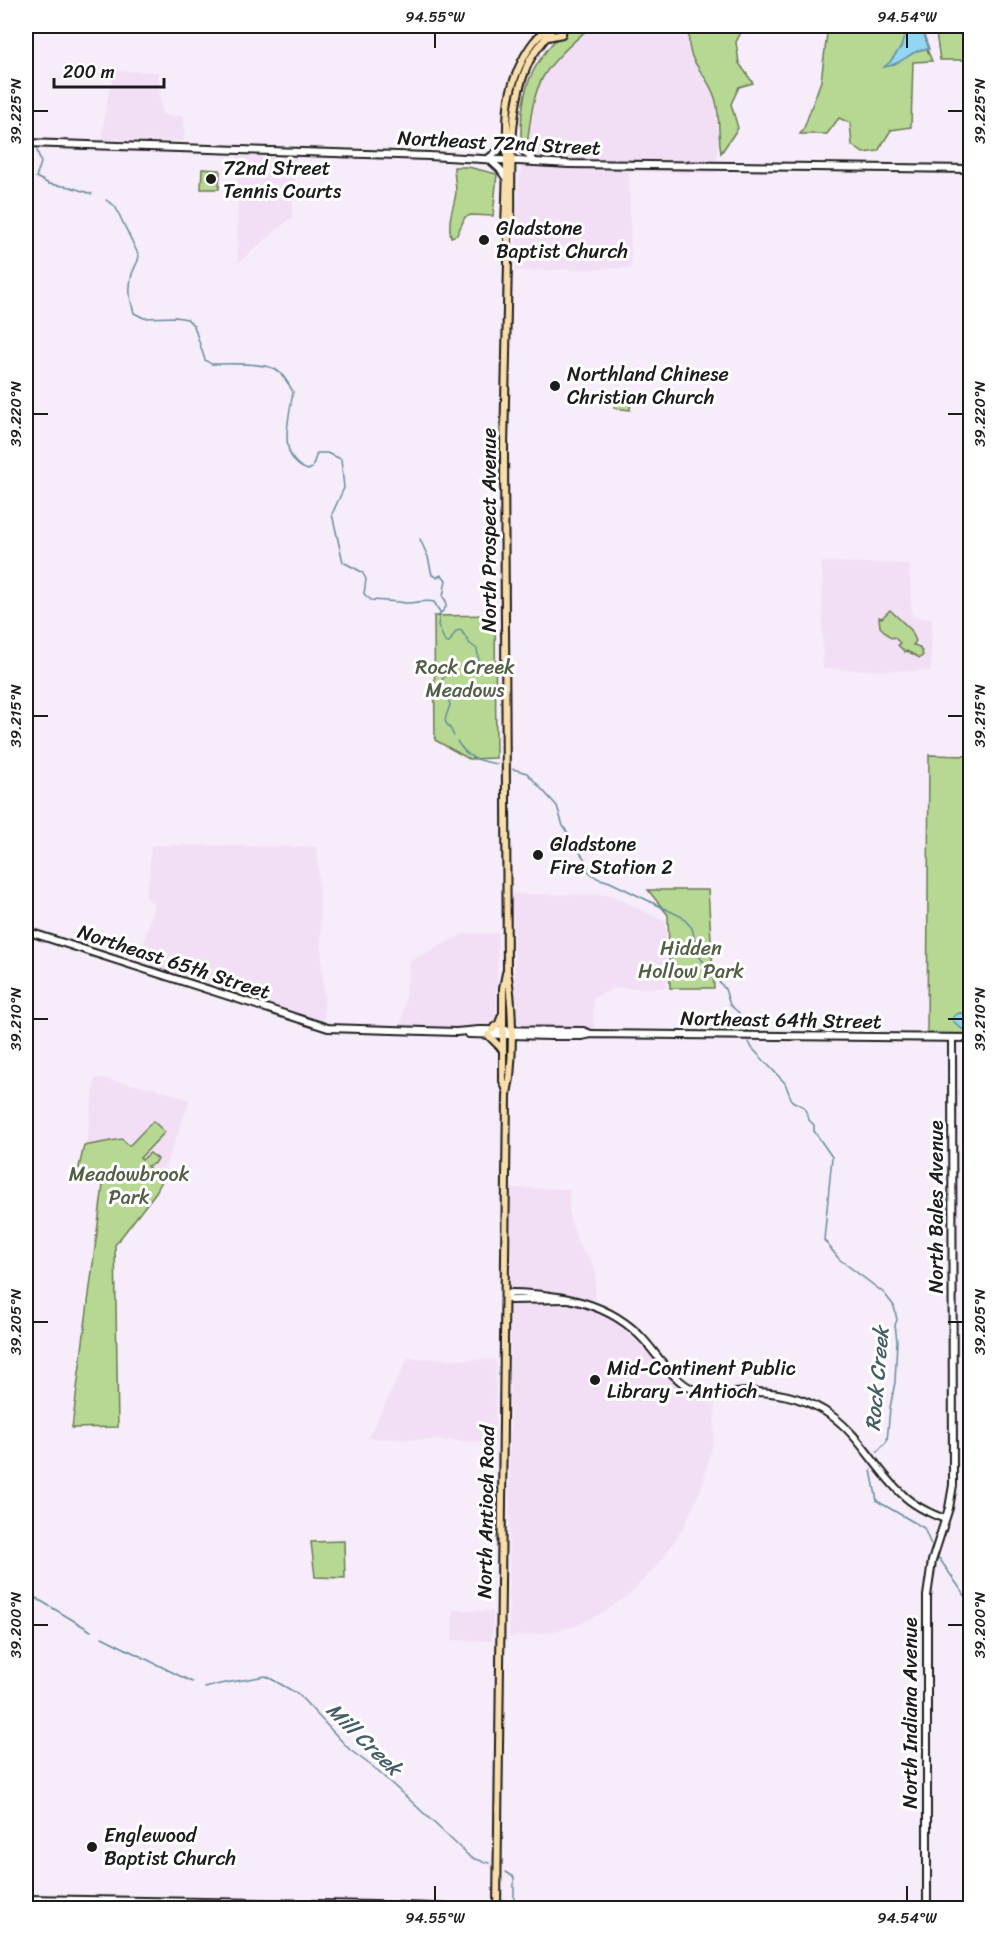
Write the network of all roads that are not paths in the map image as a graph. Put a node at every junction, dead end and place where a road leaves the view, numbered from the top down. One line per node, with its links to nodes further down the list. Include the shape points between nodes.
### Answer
1 (554, 26): 3 (main road); 4 (main road)
2 (563, 26): 4 (main road, via 562,34)
3 (542, 28): 5 (main road, via 518,71 508,109)
4 (545, 39): 6 (main road, via 530,60 519,88)
5 (507, 137): 8 (street); 9 (main road)
6 (514, 141): 9 (main road); 10 (street)
7 (26, 143): 8 (street, Northeast 72nd Street)
8 (488, 159): 9 (street, Northeast 72nd Street); 12 (street)
9 (510, 160): 10 (street, Northeast 72nd Street); 12 (main road, North Prospect Avenue); 13 (main road, North Prospect Avenue)
10 (536, 162): 11 (street, Northeast 72nd Street)
11 (970, 169)
12 (506, 178): 13 (main road, North Prospect Avenue)
13 (508, 233): 15 (main road, North Prospect Avenue, via 504,448)
14 (26, 931): 17 (street, Northeast 65th Street)
15 (507, 971): 16 (main road, North Prospect Avenue); 19 (main road, North Prospect Avenue)
16 (503, 1011): 18 (main road); 19 (main road, North Prospect Avenue)
17 (312, 1024): 18 (street, Northeast 64th Street, via 328,1028)
18 (490, 1032): 19 (street, Northeast 64th Street); 22 (main road)
19 (507, 1033): 20 (street, Northeast 64th Street); 22 (main road); 23 (main road)
20 (952, 1038): 21 (street, Northeast 64th Street); 25 (street, North Bales Avenue, via 953,1473)
21 (970, 1038)
22 (503, 1056): 23 (main road)
23 (507, 1092): 24 (main road, North Antioch Road)
24 (505, 1296): 25 (street, via 511,1300 567,1299 604,1311 642,1337 681,1382 694,1390 709,1394 779,1395 823,1410 850,1431 903,1495); 29 (main road, North Antioch Road)
25 (945, 1520): 30 (street, North Indiana Avenue, via 932,1561 927,1596)
26 (26, 1899): 27 (street)
27 (253, 1906): 28 (street)
28 (462, 1908)
29 (497, 1908)
30 (927, 1908)

